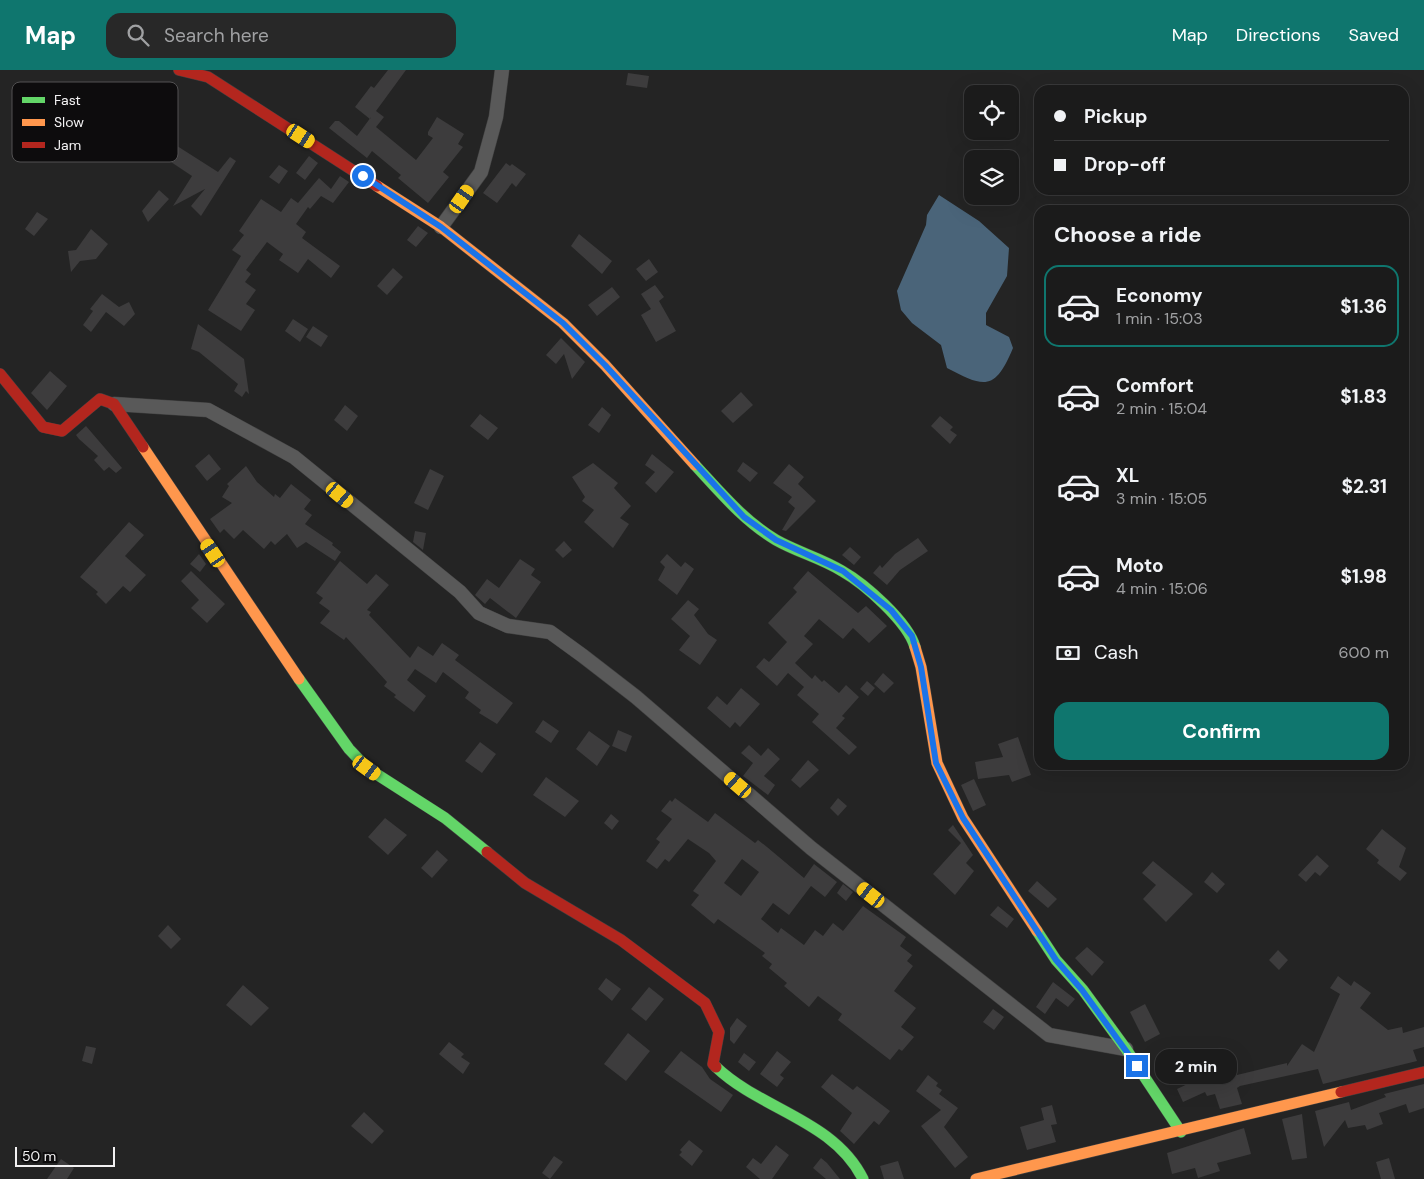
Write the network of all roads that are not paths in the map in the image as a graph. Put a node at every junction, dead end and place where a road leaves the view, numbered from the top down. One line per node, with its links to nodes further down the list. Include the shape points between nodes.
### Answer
1 (179, 70): 3 (street, via 208,77)
2 (502, 70): 3 (street, via 496,118 481,172)
3 (441, 227): 6 (street, via 563,323 744,517 776,540 843,571 891,610 912,636 921,667 936,763 963,818 1056,960)
4 (0, 374): 5 (street, via 43,427 50,430 62,432 100,399)
5 (114, 404): 6 (street, via 208,410 294,457 460,592 479,613 508,626 550,632 636,697 811,848 1049,1035); 9 (street, via 257,619 349,748 367,768 445,818 525,883 621,940 704,1003 719,1032 713,1064 717,1069 764,1102 820,1130 857,1163)
6 (1126, 1050): 8 (street)
7 (1424, 1072): 8 (street)
8 (1181, 1132): 10 (street)
9 (864, 1179)
10 (976, 1179)

